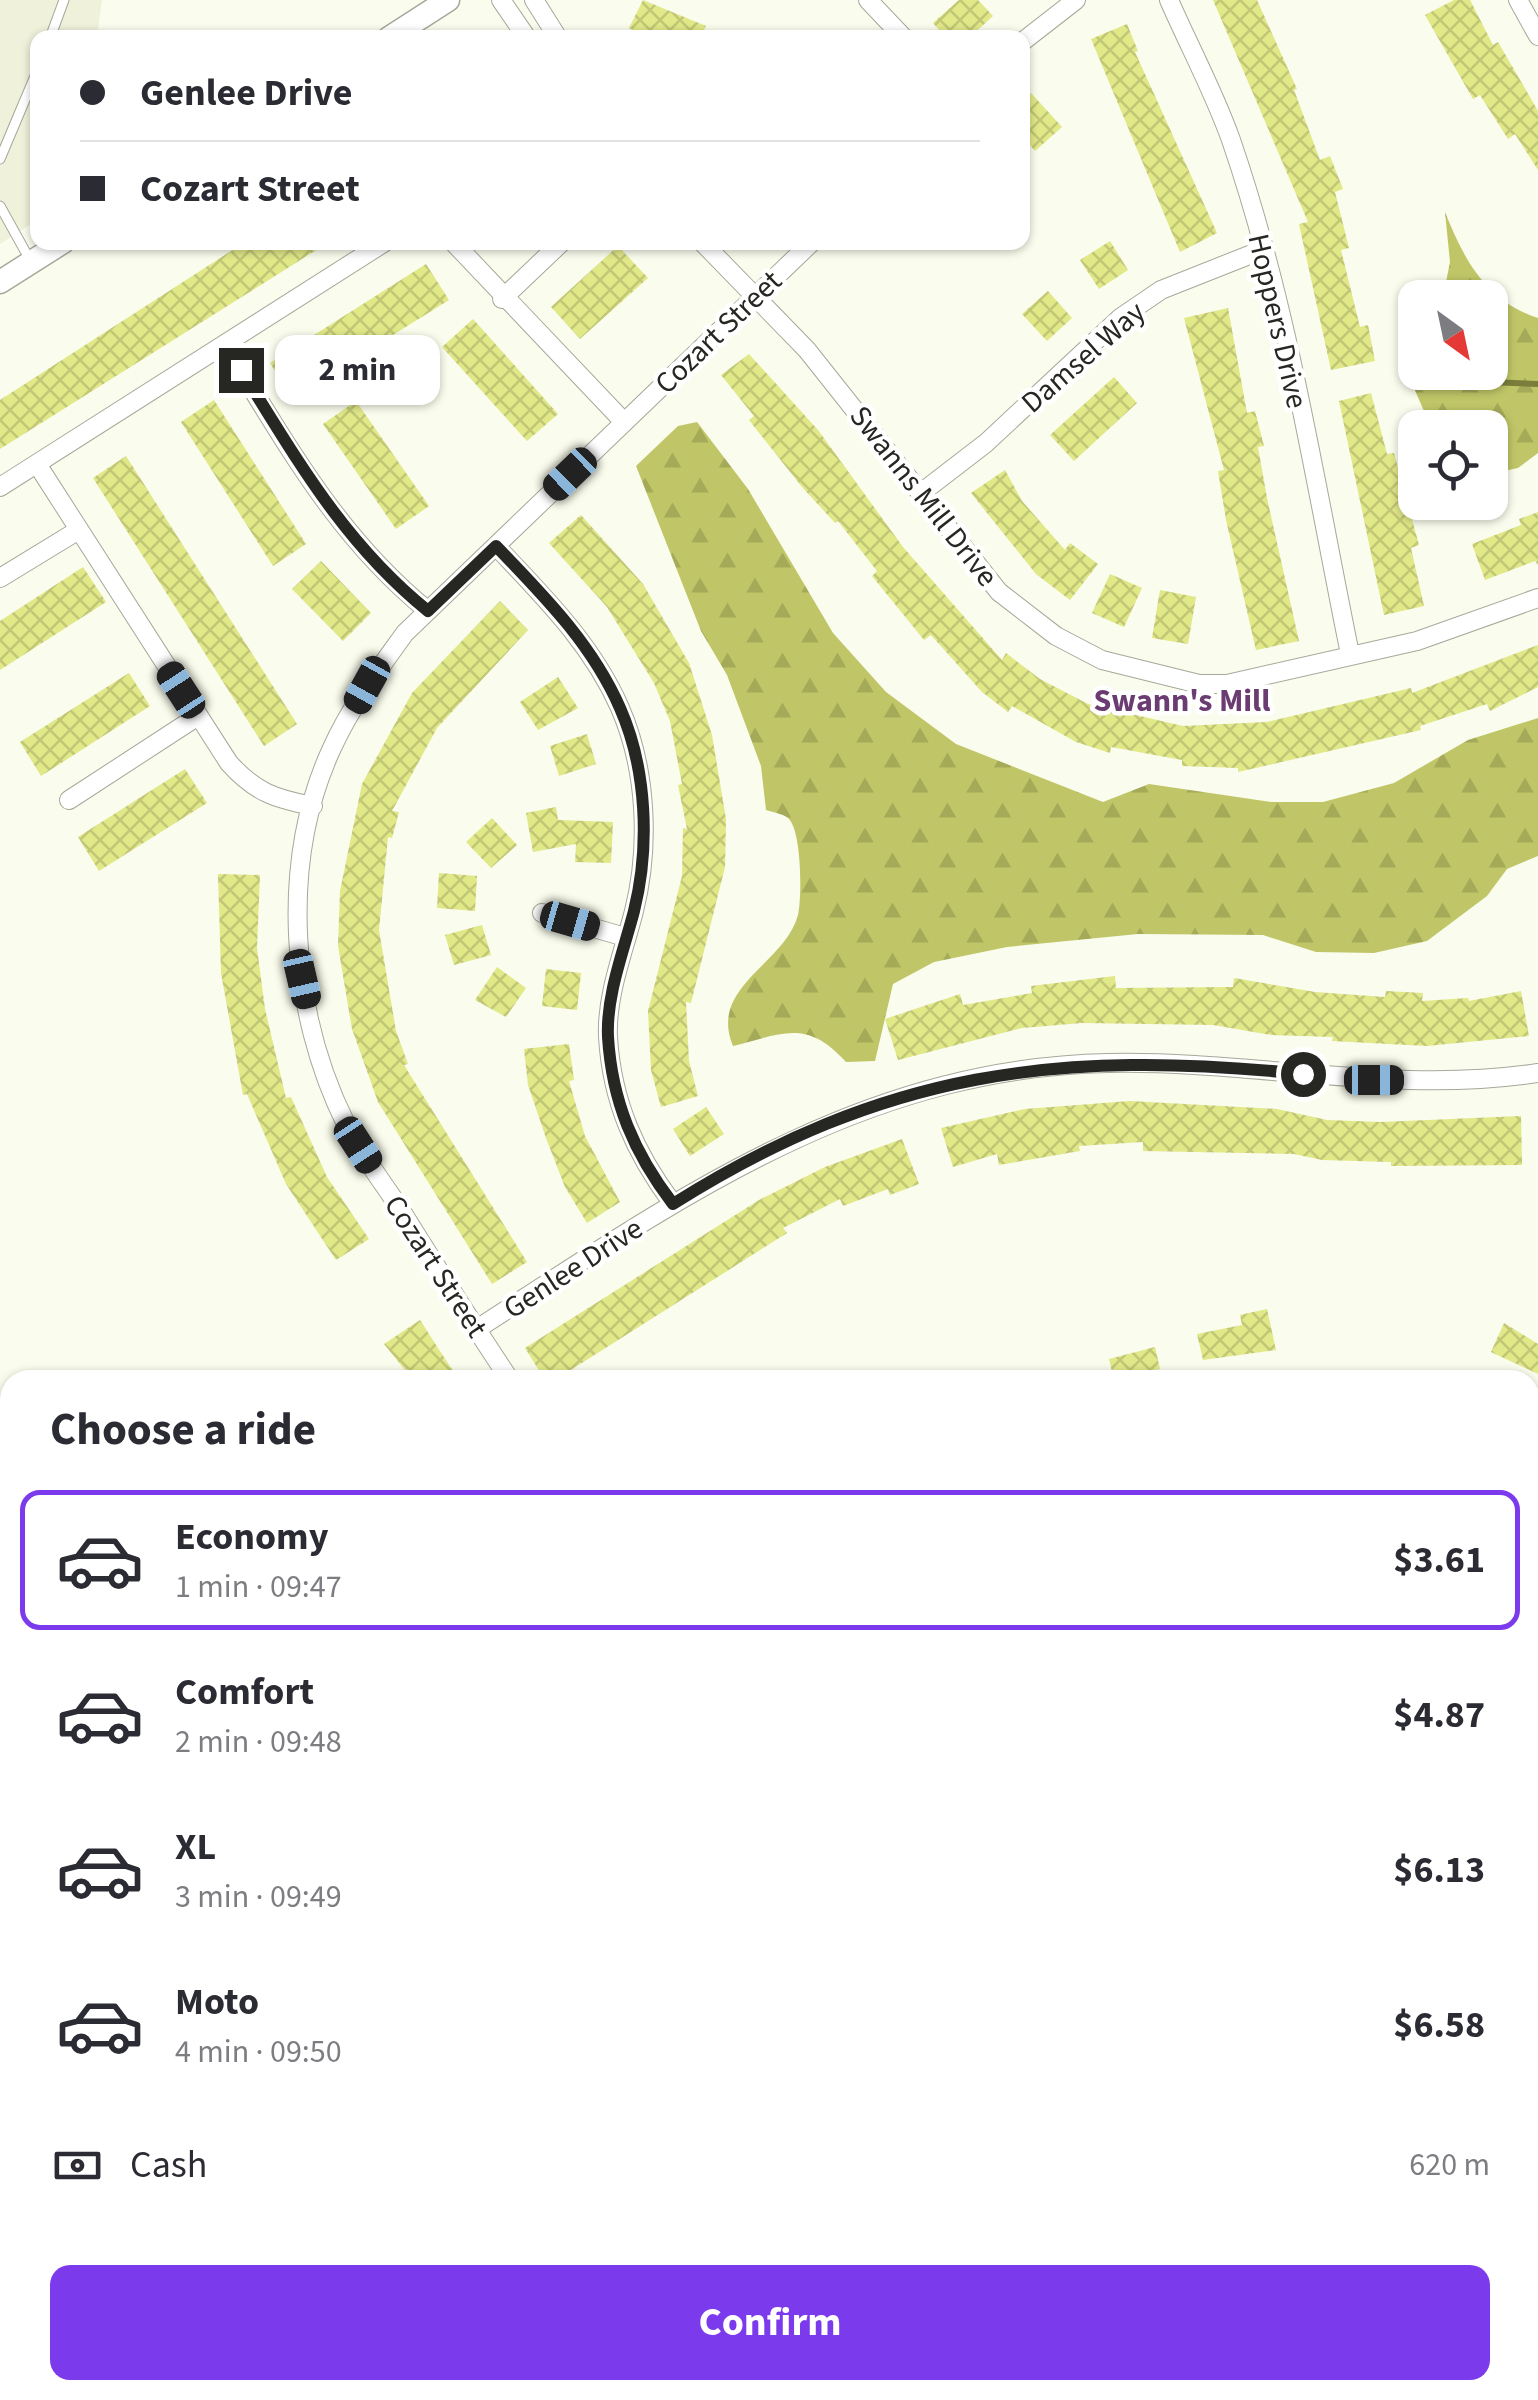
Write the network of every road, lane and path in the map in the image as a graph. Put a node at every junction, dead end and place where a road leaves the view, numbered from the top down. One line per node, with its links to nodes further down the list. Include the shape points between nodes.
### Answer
1 (64, 0): 9 (lane)
2 (448, 0): 10 (street)
3 (501, 0): 11 (street)
4 (534, 0): 12 (street)
5 (868, 0): 13 (street)
6 (1076, 0): 14 (street)
7 (1169, 0): 25 (street, Hoppers Drive, via 1229,135)
8 (1518, 0): 15 (street)
9 (53, 30)
10 (401, 30)
11 (522, 30)
12 (553, 30)
13 (896, 30)
14 (1030, 36)
15 (1538, 36)
16 (30, 87): 17 (lane)
17 (0, 159)
18 (0, 206): 26 (lane)
19 (50, 250): 26 (street)
20 (372, 250): 30 (street)
21 (460, 250): 29 (street)
22 (554, 250): 29 (street)
23 (709, 250): 28 (street, Swanns Mill Drive)
24 (804, 250): 28 (street, Cozart Street)
25 (1262, 250): 34 (street, Damsel Way, via 1161,290 1120,318 986,443); 40 (street, Hoppers Drive)
26 (31, 262): 27 (street)
27 (0, 282)
28 (753, 298): 31 (street, Cozart Street); 34 (street, Swanns Mill Drive, via 808,350)
29 (502, 299): 31 (street)
30 (225, 344): 32 (street); 39 (street, via 339,524 384,575)
31 (624, 422): 36 (street, Cozart Street)
32 (37, 464): 33 (street); 35 (street)
33 (0, 487)
34 (921, 493): 40 (street, Swanns Mill Drive, via 999,592 1056,636 1102,660 1227,684)
35 (77, 531): 37 (street); 41 (street)
36 (496, 546): 39 (street, Cozart Street); 45 (street, via 582,640 621,710 644,819 642,869)
37 (0, 578)
38 (1538, 598): 40 (street, Swanns Mill Drive, via 1417,642)
39 (428, 611): 43 (street, Cozart Street, via 367,685 331,749)
40 (1350, 654)
41 (198, 716): 42 (street); 43 (street, via 252,789)
42 (70, 800)
43 (313, 806): 48 (street, Cozart Street, via 297,908 302,979 322,1064 346,1124)
44 (542, 913): 45 (street)
45 (625, 937): 47 (street, via 608,1034 618,1107 642,1162)
46 (1538, 1073): 47 (street, Genlee Drive, via 1486,1081 1374,1080 1197,1063 1023,1070 870,1106 782,1142)
47 (673, 1204): 48 (street, Genlee Drive)
48 (477, 1329): 49 (street, Cozart Street)
49 (504, 1370)

